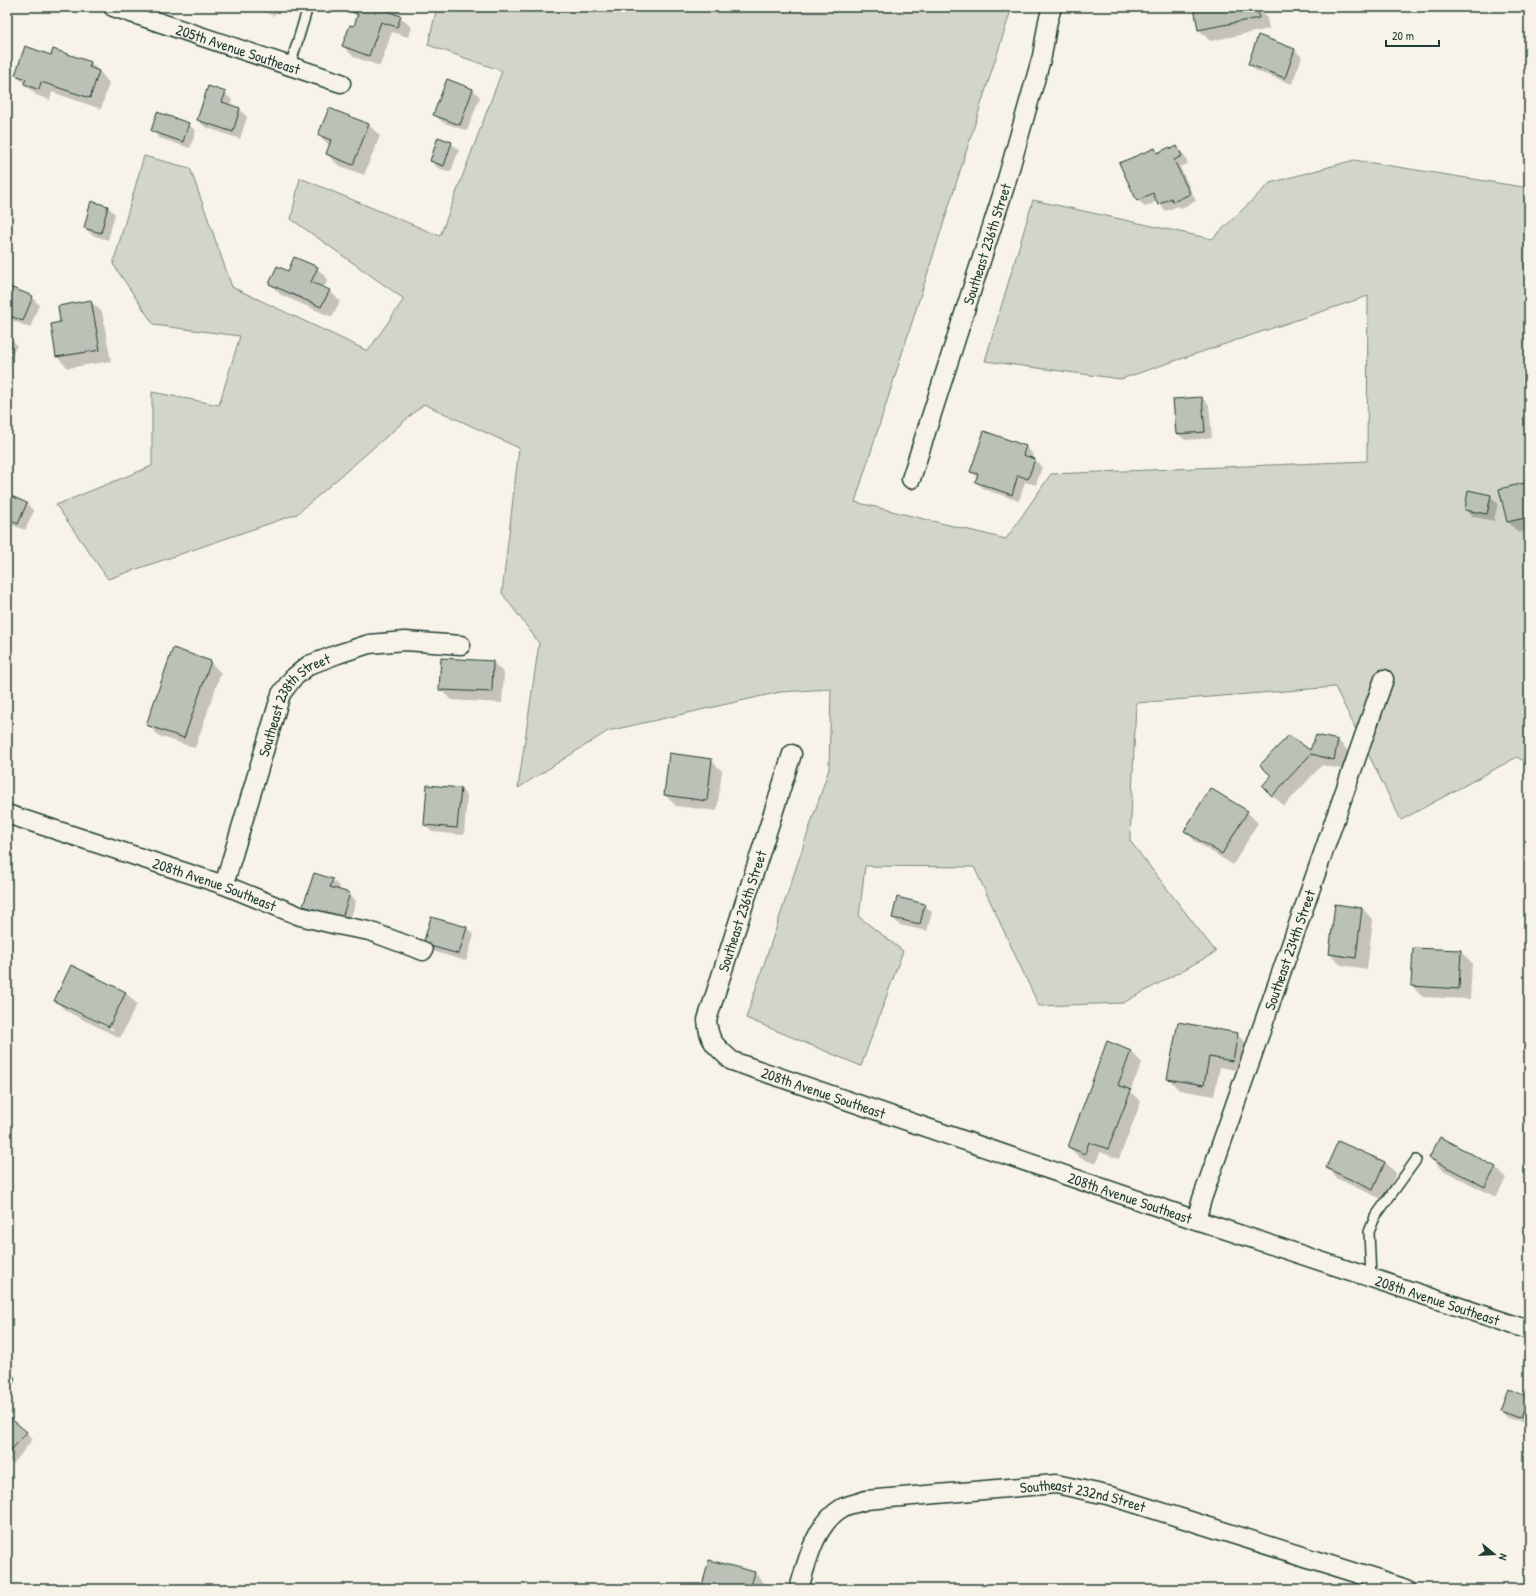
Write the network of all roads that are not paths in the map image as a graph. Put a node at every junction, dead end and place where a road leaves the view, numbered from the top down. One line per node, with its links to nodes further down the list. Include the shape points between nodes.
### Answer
1 (113, 7): 4 (street, 205th Avenue Southeast)
2 (308, 7): 4 (lane)
3 (1052, 7): 6 (street, Southeast 236th Street, via 1042,56 1005,186)
4 (290, 66): 5 (street, 205th Avenue Southeast)
5 (341, 82)
6 (911, 479)
7 (461, 645): 11 (street, Southeast 238th Street, via 405,641 369,644 309,665 293,678 281,694)
8 (1384, 679): 15 (street, Southeast 234th Street)
9 (792, 754): 13 (street, Southeast 236th Street, via 707,1020 712,1042)
10 (7, 814): 11 (street, 208th Avenue Southeast)
11 (224, 885): 12 (street, 208th Avenue Southeast, via 300,916 369,931)
12 (423, 951)
13 (732, 1061): 15 (street, 208th Avenue Southeast)
14 (1416, 1160): 16 (lane, via 1375,1217 1369,1232)
15 (1196, 1220): 16 (street, 208th Avenue Southeast)
16 (1371, 1278): 17 (street, 208th Avenue Southeast)
17 (1529, 1330)
18 (799, 1589): 19 (street, Southeast 232nd Street, via 816,1538 828,1520 843,1508 866,1500 1056,1484 1111,1496)
19 (1407, 1589)

